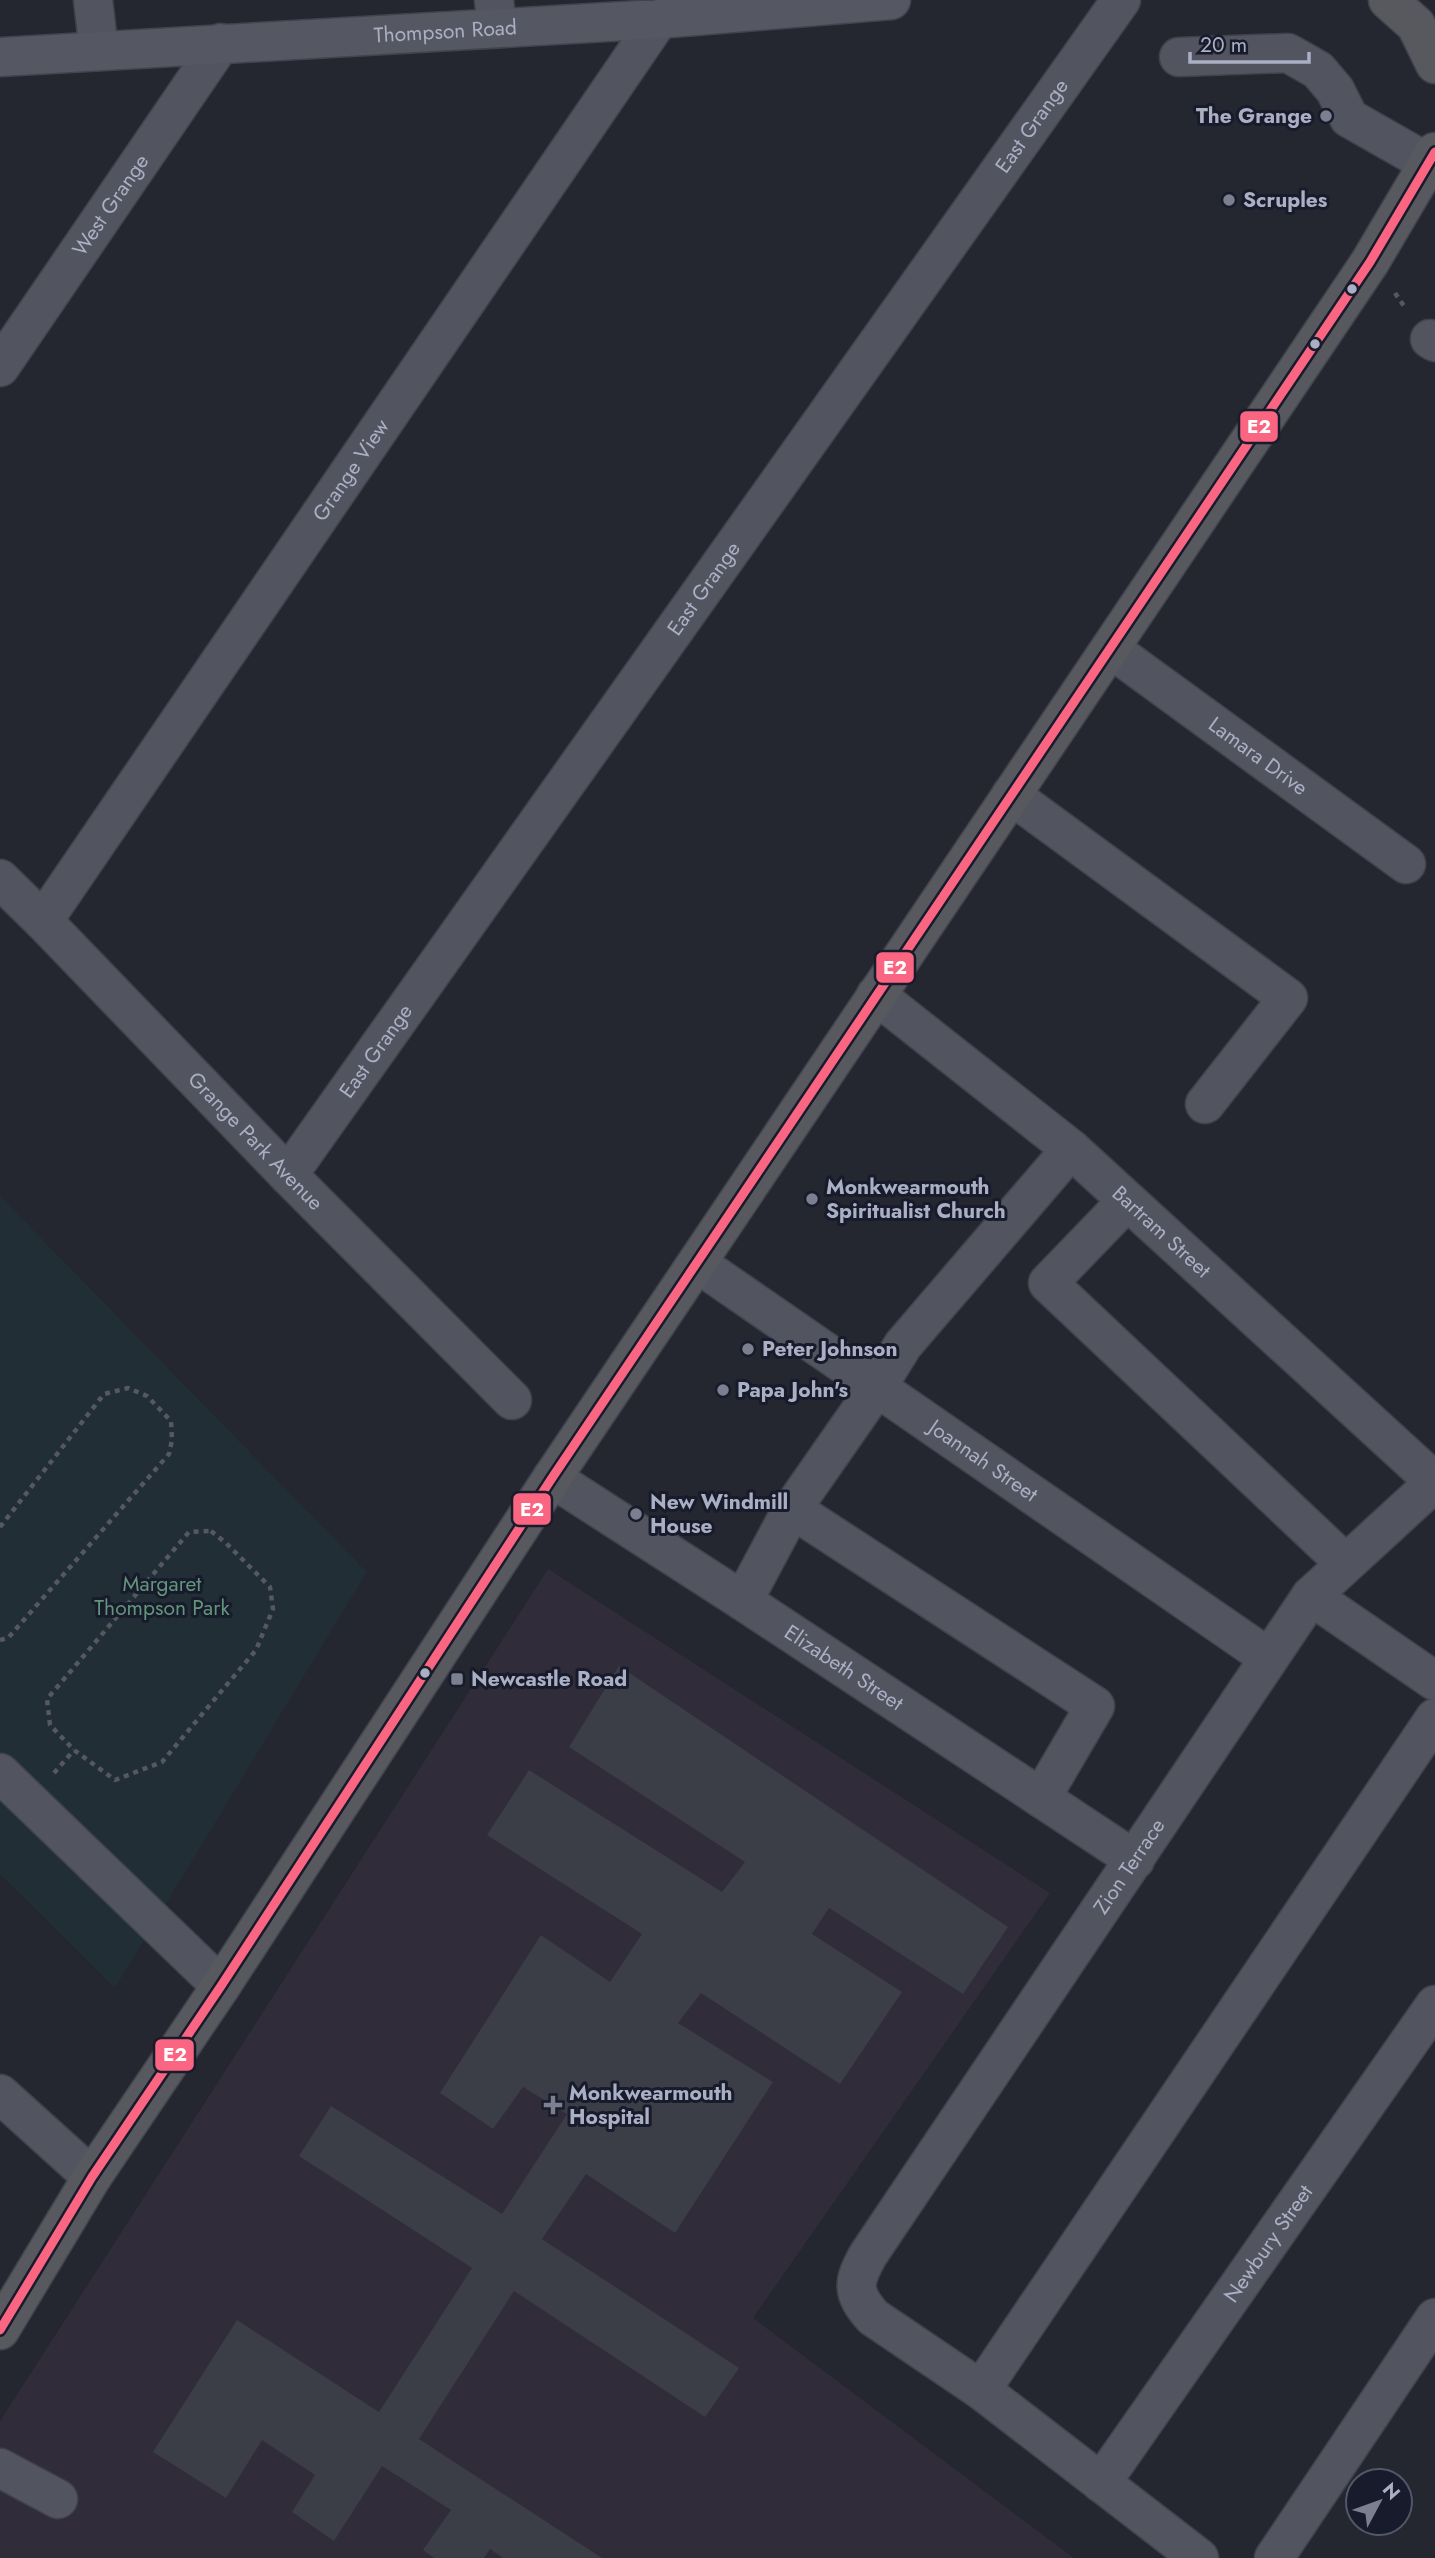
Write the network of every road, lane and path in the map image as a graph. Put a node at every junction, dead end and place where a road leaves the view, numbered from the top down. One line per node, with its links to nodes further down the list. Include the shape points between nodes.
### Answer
1 (93, 0): 8 (street)
2 (891, 0): 6 (main road, Thompson Road)
3 (1121, 0): 24 (street, East Grange)
4 (1388, 0): 11 (highway, via 1416,25)
5 (495, 14): 6 (main road, Thompson Road); 7 (main road, Thompson Road)
6 (659, 19): 20 (street, Grange View)
7 (222, 43): 8 (main road, Thompson Road); 15 (street, West Grange)
8 (99, 51): 9 (main road, Thompson Road)
9 (0, 57)
10 (1179, 57): 12 (street, via 1288,53 1318,70 1349,117)
11 (1435, 64)
12 (1433, 168): 13 (highway)
13 (1370, 262): 14 (path); 16 (highway)
14 (1433, 341)
15 (0, 367)
16 (1111, 649): 17 (highway); 18 (street, Lamara Drive)
17 (1011, 795): 21 (highway); 22 (street, via 1288,998)
18 (1406, 864)
19 (0, 879): 20 (street, Grange Park Avenue)
20 (43, 921): 24 (street, Grange Park Avenue)
21 (876, 995): 23 (street, Bartram Street); 26 (highway)
22 (1205, 1104)
23 (1071, 1149): 25 (street, Bartram Street); 27 (street, via 903,1345)
24 (288, 1175): 28 (street, Grange Park Avenue)
25 (1127, 1201): 30 (street, Bartram Street); 34 (street, via 1048,1283)
26 (696, 1263): 27 (street, Joannah Street); 29 (highway)
27 (877, 1387): 31 (street); 38 (street, Joannah Street)
28 (512, 1400)
29 (552, 1478): 36 (street, Elizabeth Street); 44 (highway)
30 (1435, 1482): 34 (street, Zion Terrace)
31 (792, 1509): 36 (street); 42 (street, via 1095,1706)
32 (0, 1527): 37 (path, via 104,1394 128,1388 147,1396 171,1421 169,1454 8,1638)
33 (190, 1532): 33 (path, via 211,1531 226,1543 270,1587 273,1609 257,1650 162,1762 115,1780 50,1726 47,1699)
34 (1345, 1563): 35 (street, Zion Terrace)
35 (1311, 1596): 38 (street, Zion Terrace); 39 (street)
36 (743, 1601): 42 (street, Elizabeth Street)
37 (0, 1640)
38 (1269, 1658): 43 (street, Zion Terrace)
39 (1435, 1681)
40 (1435, 1718): 50 (street)
41 (0, 1773): 44 (street)
42 (1041, 1798): 43 (street, Elizabeth Street)
43 (1135, 1860): 50 (street, Zion Terrace, via 856,2278 859,2301 873,2317)
44 (221, 1986): 47 (highway)
45 (1435, 2005): 52 (street, Newbury Street)
46 (0, 2094): 47 (street)
47 (92, 2177): 49 (highway)
48 (1435, 2318): 55 (street)
49 (0, 2330)
50 (981, 2390): 52 (street)
51 (0, 2468): 53 (street)
52 (1101, 2483): 54 (street)
53 (58, 2499)
54 (1199, 2558)
55 (1274, 2558)

